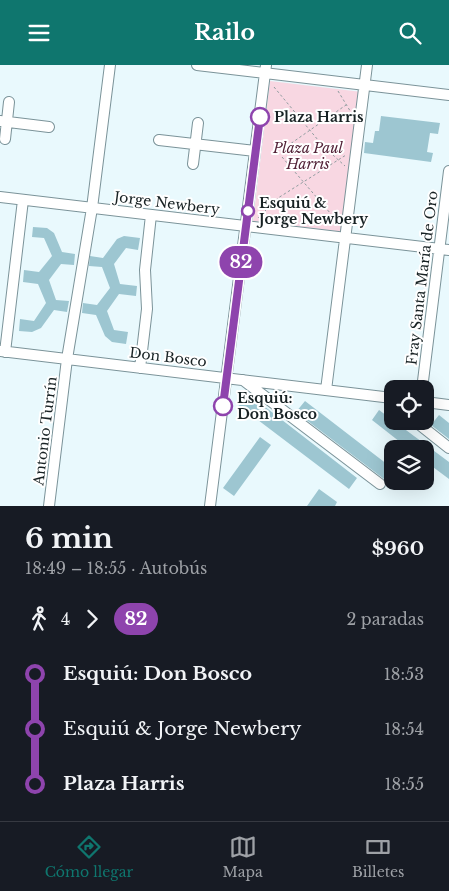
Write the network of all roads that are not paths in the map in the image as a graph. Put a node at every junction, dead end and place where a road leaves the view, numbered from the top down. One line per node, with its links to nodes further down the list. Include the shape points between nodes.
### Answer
1 (110, 65): 19 (street)
2 (197, 65): 4 (street)
3 (367, 65): 5 (street)
4 (266, 69): 5 (street); 14 (street)
5 (364, 85): 6 (street); 22 (street)
6 (449, 95)
7 (10, 103): 8 (street)
8 (4, 121): 10 (street); 11 (street)
9 (198, 123): 13 (street)
10 (49, 127)
11 (5, 139)
12 (159, 140): 13 (street)
13 (195, 144): 14 (street); 15 (street)
14 (255, 151): 21 (street)
15 (193, 164)
16 (449, 171): 23 (street, Fray Santa María de Oro)
17 (0, 197): 18 (street, Jorge Newbery)
18 (23, 200): 19 (street, Jorge Newbery); 24 (street)
19 (92, 208): 20 (street, Jorge Newbery); 25 (street, Antonio Turrín)
20 (151, 215): 21 (street, Jorge Newbery); 26 (street)
21 (246, 227): 22 (street, Jorge Newbery); 27 (street)
22 (345, 238): 23 (street, Jorge Newbery); 30 (street)
23 (444, 250): 29 (street, Fray Santa María de Oro)
24 (3, 351): 25 (street, Don Bosco)
25 (67, 359): 26 (street, Don Bosco); 37 (street, Antonio Turrín)
26 (140, 367): 27 (street, Don Bosco)
27 (226, 378): 28 (street, Don Bosco); 38 (street)
28 (243, 380): 30 (street, Don Bosco); 36 (street)
29 (423, 380)
30 (326, 390): 31 (street, Don Bosco)
31 (384, 399)
32 (434, 403): 33 (street)
33 (449, 405)
34 (426, 430): 35 (street)
35 (449, 448)
36 (380, 484)
37 (49, 506)
38 (210, 506)

